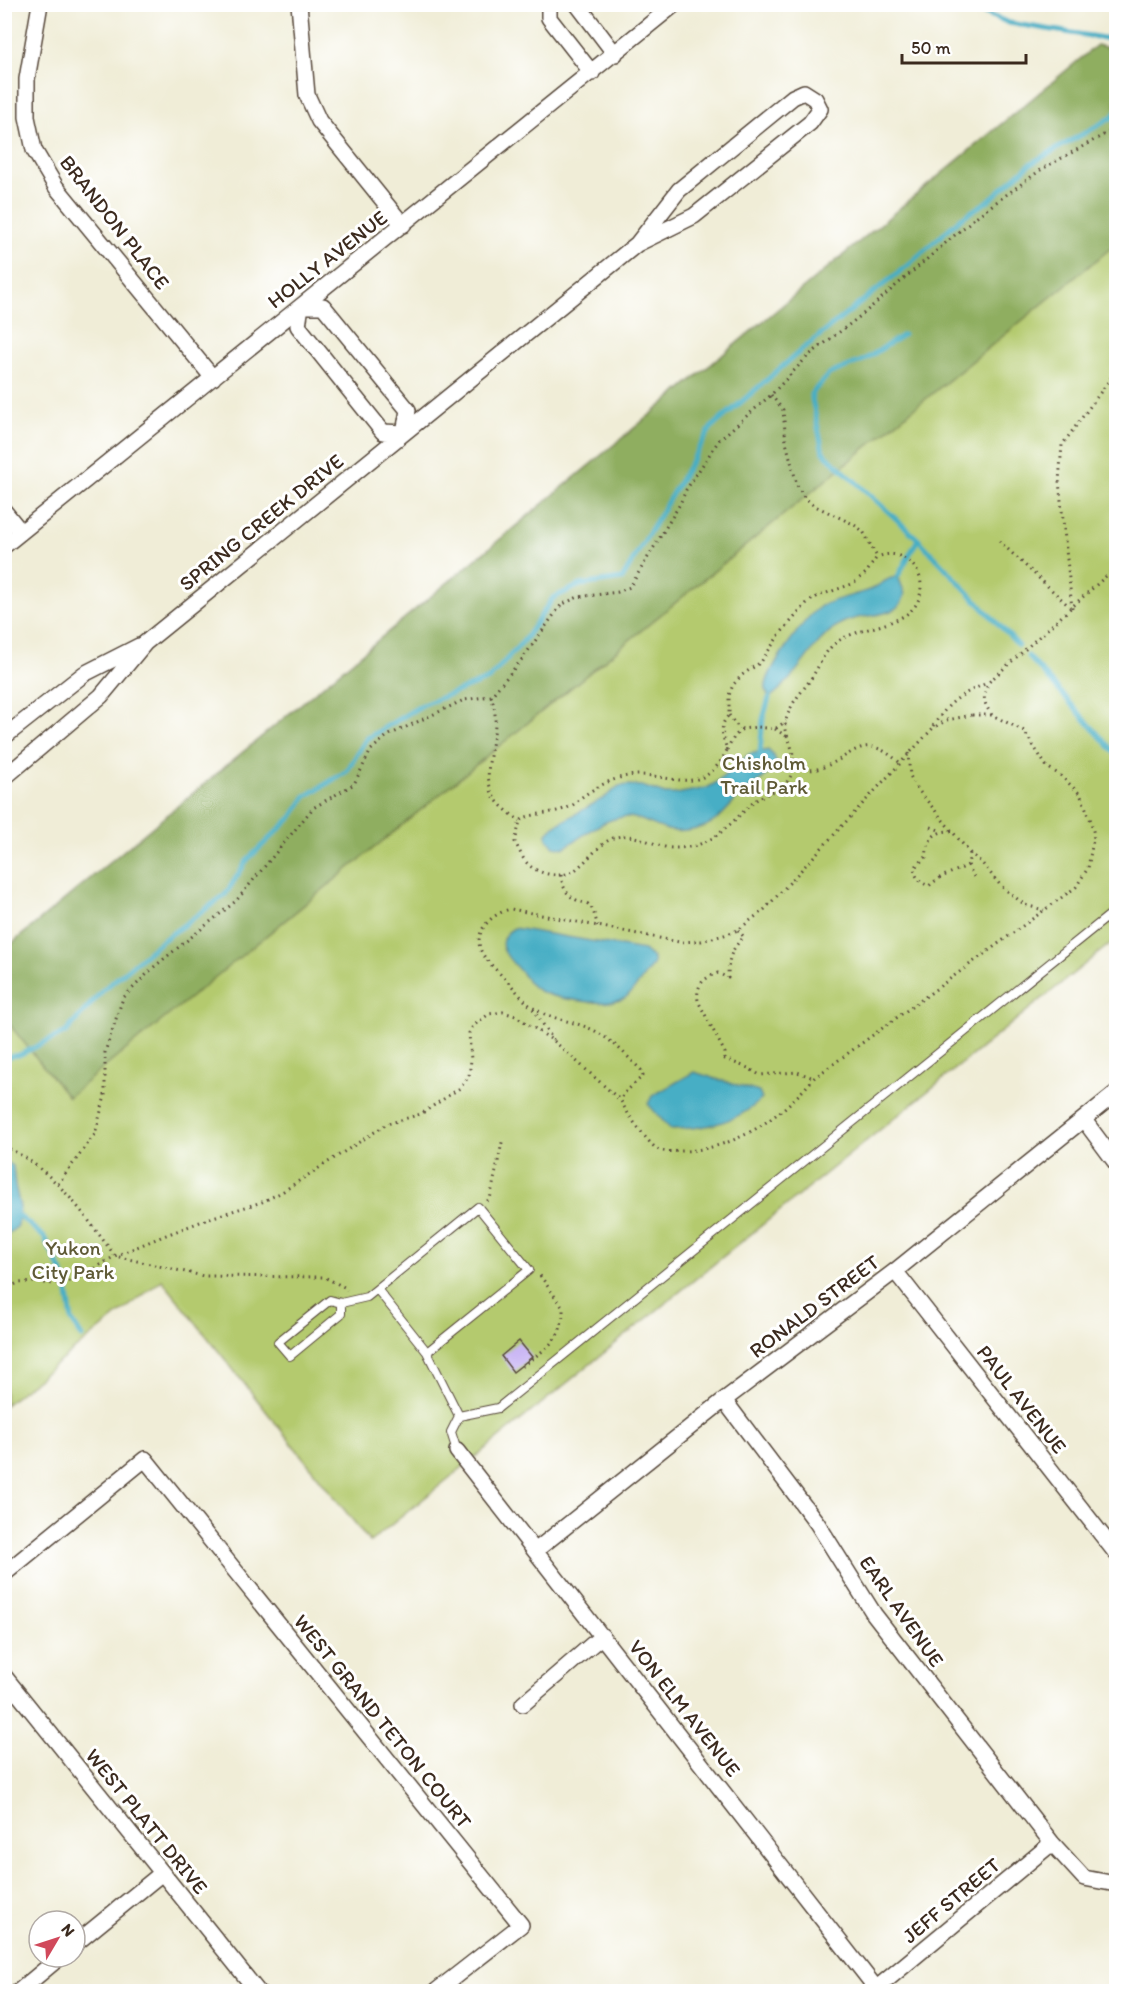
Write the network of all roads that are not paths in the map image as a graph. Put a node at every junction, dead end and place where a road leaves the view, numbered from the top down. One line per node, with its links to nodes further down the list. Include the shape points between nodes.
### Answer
1 (40, 4): 11 (street, BRANDON PLACE, via 27,79 27,117 34,150 56,187)
2 (299, 4): 8 (street, via 307,95 319,121)
3 (549, 4): 7 (street, via 549,18)
4 (577, 4): 6 (street)
5 (675, 4): 6 (street, HOLLY AVENUE)
6 (615, 54): 7 (street, HOLLY AVENUE)
7 (592, 73): 8 (street, HOLLY AVENUE)
8 (403, 225): 10 (street, HOLLY AVENUE)
9 (638, 244): 9 (street, SPRING CREEK DRIVE, via 694,216 810,123 820,109 816,99 804,92 784,104 679,190); 12 (street, SPRING CREEK DRIVE)
10 (301, 306): 11 (street, HOLLY AVENUE); 12 (street, via 297,326 382,432); 12 (street, via 323,306 408,410)
11 (213, 378): 14 (street, HOLLY AVENUE)
12 (404, 433): 16 (street, SPRING CREEK DRIVE)
13 (4, 511): 14 (street)
14 (21, 532): 15 (street, HOLLY AVENUE)
15 (4, 546)
16 (145, 643): 17 (street, SPRING CREEK DRIVE, via 84,674); 18 (street, SPRING CREEK DRIVE, via 101,696)
17 (4, 737)
18 (4, 778)
19 (1116, 910): 28 (lane, via 498,1408)
20 (1116, 1093): 21 (street, RONALD STREET)
21 (1084, 1120): 22 (street); 23 (street, RONALD STREET)
22 (1116, 1163)
23 (895, 1271): 27 (street, RONALD STREET); 31 (street, PAUL AVENUE)
24 (377, 1289): 25 (lane, via 367,1297); 26 (lane); 26 (lane, via 478,1207 529,1270)
25 (341, 1303): 25 (lane, via 330,1300 278,1342 290,1356 341,1314)
26 (427, 1353): 28 (lane)
27 (724, 1400): 30 (street, RONALD STREET); 36 (street, EARL AVENUE, via 817,1523 874,1614)
28 (459, 1416): 29 (lane, via 451,1432)
29 (457, 1452): 30 (street, VON ELM AVENUE)
30 (535, 1551): 33 (street, VON ELM AVENUE)
31 (1116, 1553)
32 (4, 1574): 44 (street, WEST GRAND TETON COURT, via 145,1460 521,1925)
33 (602, 1636): 35 (street); 41 (street, VON ELM AVENUE)
34 (4, 1676): 37 (street, WEST PLATT DRIVE)
35 (523, 1704)
36 (1052, 1843): 38 (street, EARL AVENUE, via 1084,1878); 41 (street, JEFF STREET)
37 (162, 1873): 39 (street); 43 (street, WEST PLATT DRIVE)
38 (1116, 1884)
39 (87, 1934)
40 (46, 1969): 42 (street)
41 (878, 1990)
42 (18, 1992)
43 (258, 1992)
44 (435, 1992)

